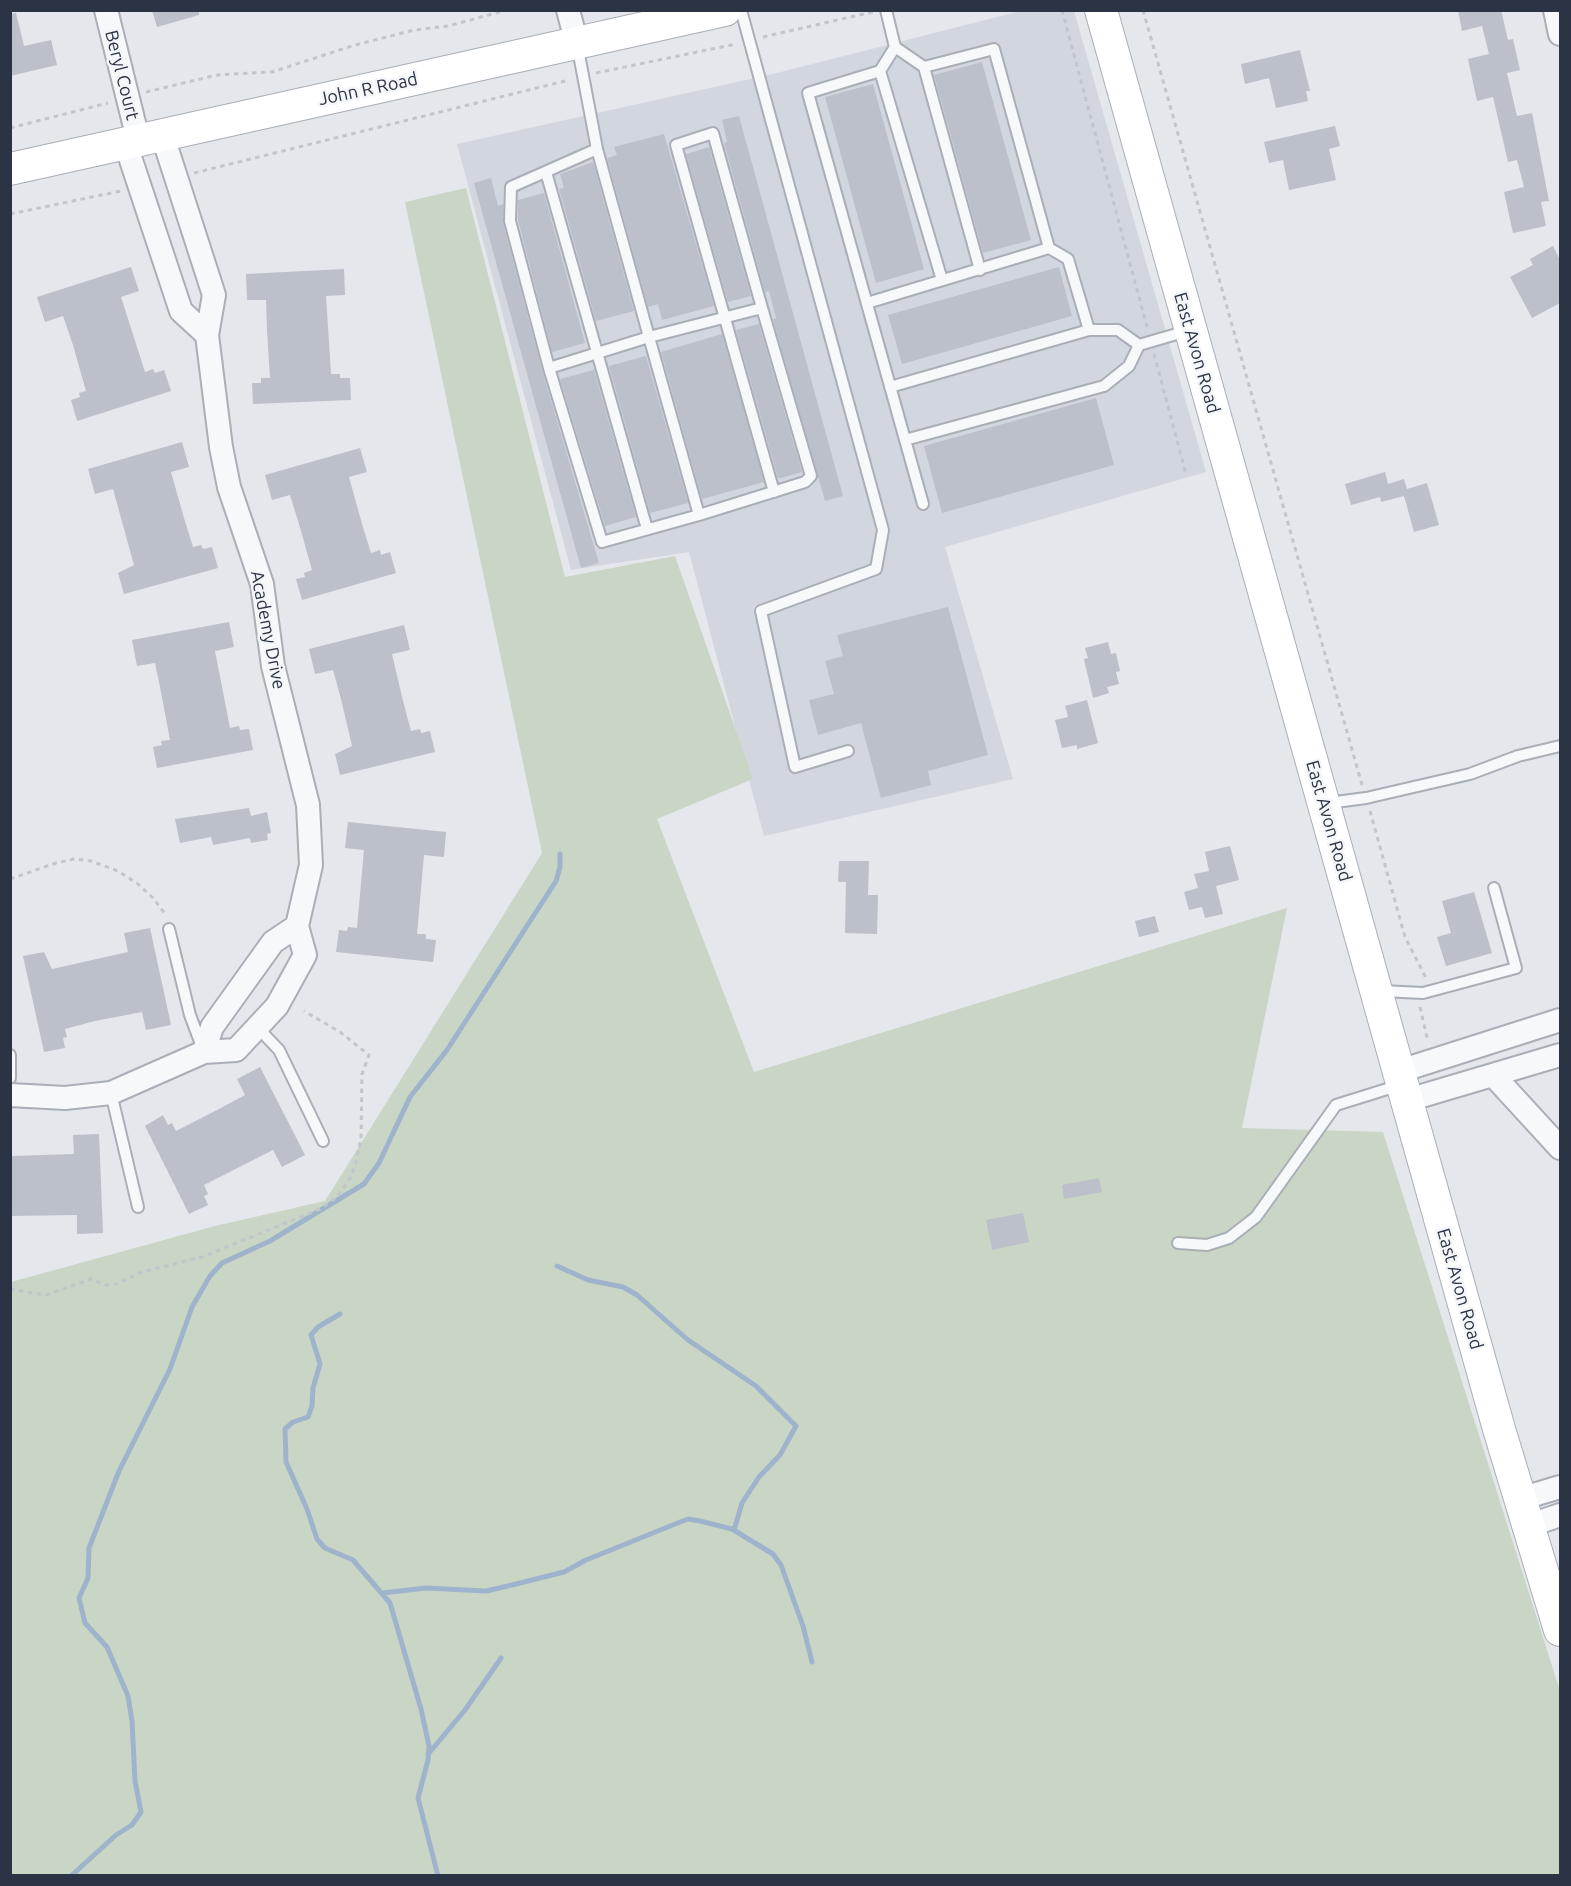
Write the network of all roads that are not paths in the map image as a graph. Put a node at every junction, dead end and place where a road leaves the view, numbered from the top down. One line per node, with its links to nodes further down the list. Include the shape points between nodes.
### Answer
1 (106, 10): 13 (street, Beryl Court)
2 (568, 10): 9 (street)
3 (725, 10): 9 (main road, John R Road)
4 (741, 10): 37 (lane, via 883,530 876,569 761,611 795,767)
5 (886, 10): 10 (lane)
6 (1101, 10): 24 (main road, East Avon Road)
7 (1555, 10): 8 (street)
8 (1560, 34)
9 (577, 44): 13 (main road, John R Road); 14 (lane)
10 (895, 47): 11 (lane); 12 (lane)
11 (924, 67): 17 (lane, via 994,49); 18 (lane)
12 (880, 71): 19 (lane); 20 (lane, via 808,93)
13 (142, 138): 15 (main road, John R Road); 25 (street, via 140,187 181,311); 25 (street, Academy Drive, via 176,177 214,295)
14 (597, 149): 16 (lane); 26 (lane)
15 (10, 169)
16 (546, 172): 28 (lane); 29 (lane, via 511,187 510,221)
17 (1049, 248): 18 (lane); 23 (lane, via 1068,259)
18 (980, 270): 19 (lane)
19 (942, 280): 20 (lane)
20 (867, 303): 30 (lane)
21 (762, 308): 22 (lane); 22 (lane, via 713,133 676,145); 32 (lane, via 811,476)
22 (724, 318): 26 (lane); 32 (lane)
23 (1089, 330): 27 (lane, via 1118,330); 30 (lane)
24 (1190, 330): 27 (lane); 38 (main road, East Avon Road)
25 (207, 335): 40 (street, Academy Drive, via 229,487 262,584 273,666 308,805 311,865)
26 (649, 338): 28 (lane); 34 (lane)
27 (1139, 345): 31 (lane, via 1129,366 1104,386)
28 (597, 353): 29 (lane); 35 (lane)
29 (549, 368): 35 (lane, via 602,542)
30 (890, 387): 31 (lane)
31 (905, 440): 33 (lane)
32 (774, 492): 34 (lane)
33 (923, 504)
34 (699, 514): 35 (lane)
35 (647, 529)
36 (1560, 746): 38 (lane, via 1470,774)
37 (848, 751)
38 (1324, 804): 42 (main road, East Avon Road)
39 (1494, 888): 42 (lane, via 1516,968 1423,993)
40 (297, 926): 44 (street, Academy Drive, via 305,955 276,1006); 45 (street, via 273,942 212,1027)
41 (169, 929): 45 (lane, via 190,1015)
42 (1377, 991): 50 (main road, East Avon Road)
43 (1560, 1020): 50 (street, via 1433,1061)
44 (257, 1027): 45 (street, Academy Drive, via 236,1050); 53 (lane, via 279,1050)
45 (204, 1052): 51 (street, Academy Drive)
46 (10, 1055): 49 (lane)
47 (1560, 1055): 48 (street)
48 (1493, 1075): 50 (street); 54 (street)
49 (10, 1078)
50 (1404, 1085): 56 (lane, via 1336,1106 1256,1216 1229,1238 1207,1245); 58 (main road, East Avon Road)
51 (111, 1093): 52 (street, Academy Drive, via 65,1098); 55 (lane)
52 (10, 1095)
53 (323, 1141)
54 (1560, 1148)
55 (138, 1206)
56 (1178, 1243)
57 (1560, 1487): 58 (street)
58 (1524, 1513): 59 (street); 60 (main road, East Avon Road)
59 (1560, 1515)
60 (1560, 1630)

